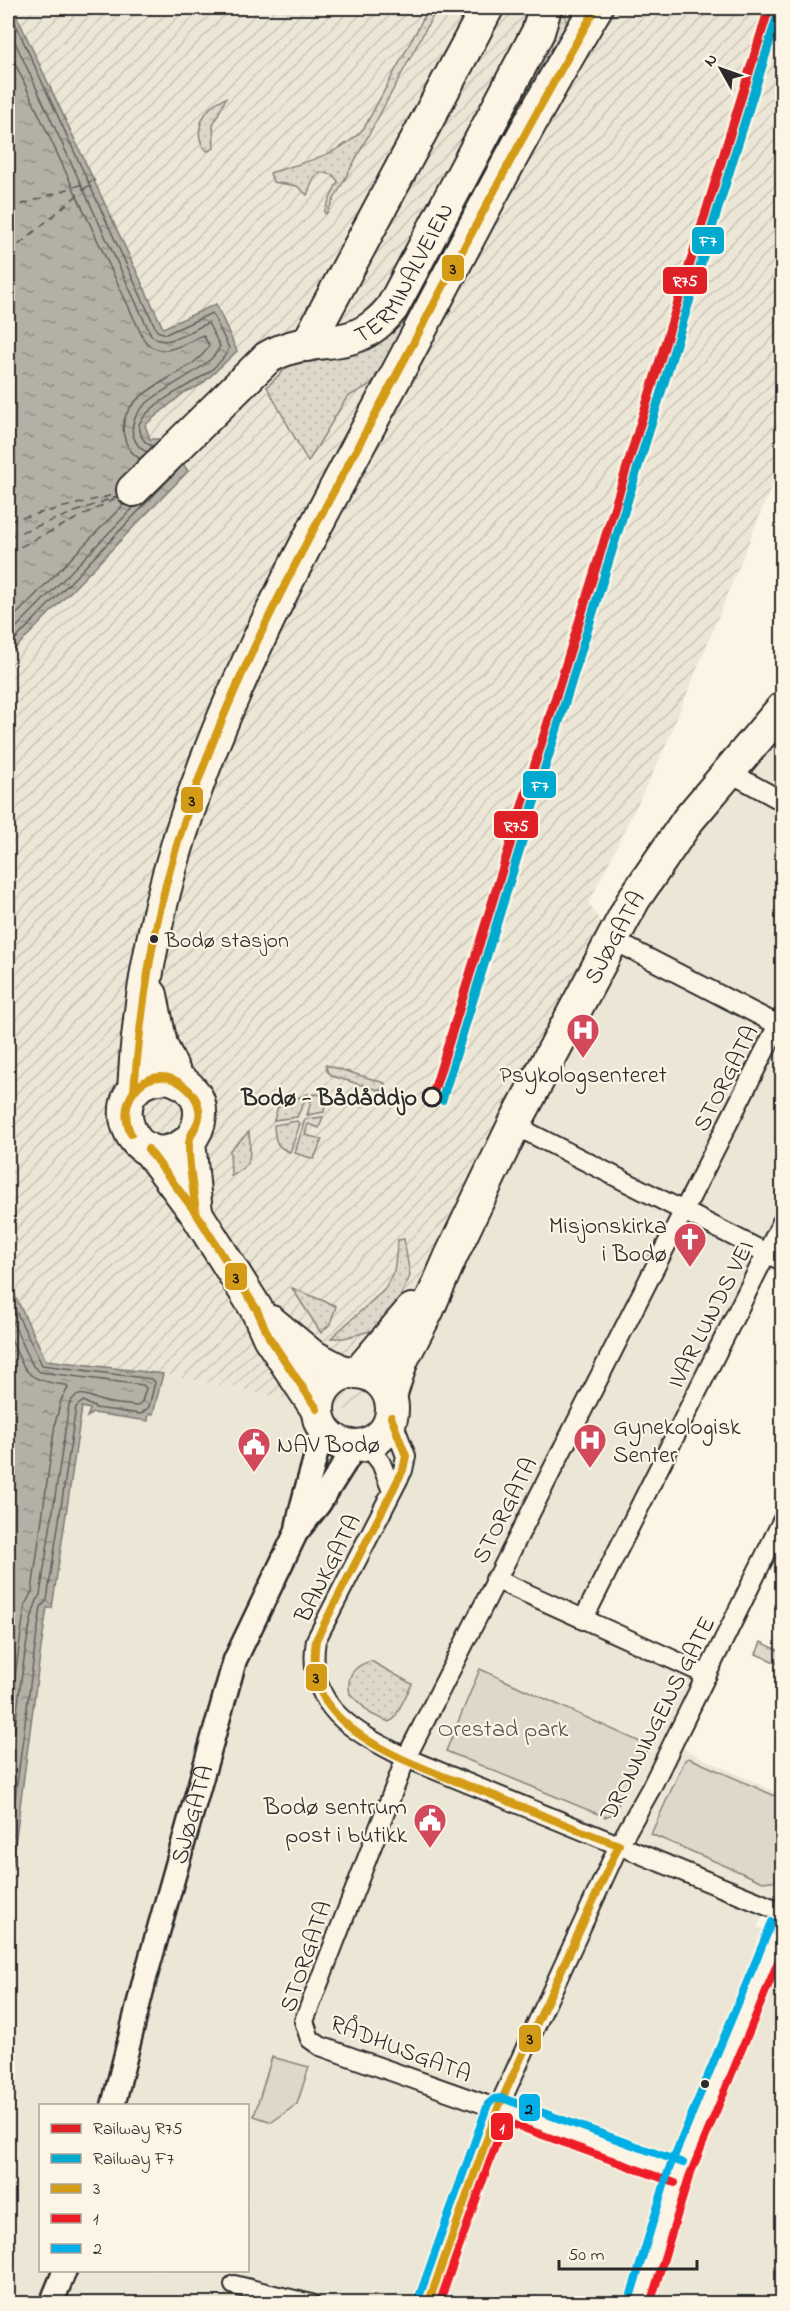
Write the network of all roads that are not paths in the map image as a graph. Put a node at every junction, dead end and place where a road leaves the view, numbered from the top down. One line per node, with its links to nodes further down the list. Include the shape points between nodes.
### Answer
1 (488, 8): 6 (highway)
2 (545, 8): 6 (highway, TERMINALVEIEN, via 538,32 392,308 381,322 354,339)
3 (586, 8): 5 (highway)
4 (596, 8): 5 (highway)
5 (572, 49): 12 (highway, via 298,558 245,666 184,820 156,919)
6 (306, 345): 7 (highway, TERMINALVEIEN, via 267,358)
7 (133, 490)
8 (783, 709): 9 (highway, SJØGATA)
9 (729, 772): 10 (street); 11 (highway, SJØGATA, via 662,855)
10 (783, 801)
11 (611, 939): 13 (street); 16 (highway, SJØGATA)
12 (147, 980): 14 (highway, via 160,1045); 15 (highway, via 140,1009)
13 (781, 1023): 19 (street, STORGATA)
14 (178, 1081): 15 (highway, via 155,1078); 17 (highway, via 191,1090 200,1109 197,1130)
15 (134, 1090): 18 (highway, via 127,1104 126,1124 135,1140)
16 (514, 1125): 19 (street); 22 (highway, SJØGATA)
17 (189, 1141): 18 (highway, via 165,1152); 20 (highway)
18 (148, 1149): 20 (highway)
19 (683, 1211): 23 (street); 32 (street, STORGATA)
20 (196, 1214): 24 (highway)
21 (783, 1222): 23 (street, IVAR LUNDS VEI)
22 (451, 1256): 25 (highway, SJØGATA, via 406,1319); 26 (highway, SJØGATA, via 402,1359)
23 (775, 1257): 33 (street, IVAR LUNDS VEI)
24 (257, 1310): 25 (highway, via 312,1356); 27 (highway)
25 (352, 1372): 26 (highway, via 375,1377); 27 (highway, SJØGATA, via 325,1386)
26 (391, 1407): 28 (highway, SJØGATA, via 383,1434); 29 (street, BANKGATA, via 405,1456)
27 (320, 1419): 28 (highway, via 339,1443); 31 (street, SJØGATA, via 315,1464 303,1496)
28 (361, 1446): 29 (street, via 381,1463); 31 (street, SJØGATA)
29 (392, 1491): 35 (street, BANKGATA, via 325,1619 316,1640 314,1666 330,1707 345,1722)
30 (783, 1521): 34 (street, DRONNINGENS GATE)
31 (296, 1533): 40 (street, SJØGATA, via 235,1660)
32 (495, 1579): 33 (street); 35 (street, STORGATA)
33 (583, 1620): 34 (street)
34 (707, 1675): 36 (street, DRONNINGENS GATE)
35 (406, 1758): 36 (street, BANKGATA); 39 (street, STORGATA, via 306,2010 304,2021)
36 (619, 1845): 37 (street, BANKGATA); 41 (street, DRONNINGENS GATE)
37 (783, 1912)
38 (783, 1926): 42 (street)
39 (310, 2039): 41 (street, RÅDHUSGATA, via 320,2046)
40 (114, 2104)
41 (498, 2108): 42 (street, RÅDHUSGATA); 47 (street, DRONNINGENS GATE)
42 (679, 2173): 48 (street)
43 (65, 2272): 45 (street)
44 (234, 2285): 46 (street)
45 (51, 2304)
46 (311, 2304)
47 (428, 2304)
48 (639, 2304)

